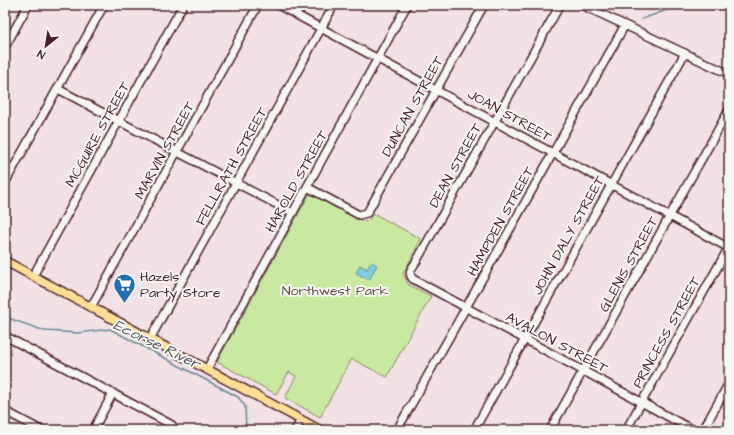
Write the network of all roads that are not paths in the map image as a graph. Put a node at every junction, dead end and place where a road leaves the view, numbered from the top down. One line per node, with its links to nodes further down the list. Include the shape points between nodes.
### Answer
1 (28, 5): 13 (street)
2 (104, 5): 17 (street)
3 (183, 5): 20 (street, MCGUIRE STREET)
4 (258, 5): 22 (street, MARVIN STREET)
5 (278, 5): 12 (street, JOAN STREET)
6 (334, 5): 12 (street, FELLRATH STREET)
7 (407, 5): 15 (street, HAROLD STREET)
8 (484, 5): 18 (street, DUNCAN STREET)
9 (560, 5): 21 (street, DEAN STREET)
10 (582, 5): 11 (street)
11 (625, 25): 14 (street); 23 (street, HAMPDEN STREET)
12 (322, 28): 15 (street, JOAN STREET); 25 (street, FELLRATH STREET)
13 (5, 47)
14 (685, 53): 16 (street); 26 (street, JOHN DALY STREET)
15 (378, 58): 18 (street, JOAN STREET); 27 (street, HAROLD STREET)
16 (729, 74)
17 (58, 89): 20 (street); 24 (street)
18 (436, 89): 21 (street, JOAN STREET); 27 (street, DUNCAN STREET, via 367,213 359,215)
19 (729, 110): 29 (street, GLENIS STREET)
20 (119, 121): 22 (street); 33 (street, MCGUIRE STREET)
21 (495, 121): 23 (street, JOAN STREET); 32 (street, DEAN STREET)
22 (178, 152): 25 (street); 34 (street, MARVIN STREET)
23 (553, 153): 26 (street, JOAN STREET); 35 (street, HAMPDEN STREET)
24 (5, 183)
25 (236, 184): 28 (street); 37 (street, FELLRATH STREET)
26 (612, 185): 29 (street, JOAN STREET); 38 (street, JOHN DALY STREET)
27 (307, 188): 28 (street, HAROLD STREET)
28 (293, 213): 39 (street, HAROLD STREET)
29 (670, 216): 30 (street, JOAN STREET); 40 (street, GLENIS STREET)
30 (729, 247): 43 (street, PRINCESS STREET)
31 (5, 261): 33 (main road)
32 (410, 275): 35 (street, AVALON STREET)
33 (33, 276): 34 (main road)
34 (91, 307): 37 (main road)
35 (466, 308): 38 (street, AVALON STREET); 51 (street, HAMPDEN STREET)
36 (5, 336): 42 (street)
37 (150, 339): 39 (main road)
38 (525, 339): 40 (street, AVALON STREET); 52 (street, JOHN DALY STREET)
39 (207, 369): 45 (main road)
40 (583, 371): 43 (street, AVALON STREET); 53 (street, GLENIS STREET)
41 (729, 383): 56 (street)
42 (113, 393): 46 (street); 48 (street)
43 (642, 402): 54 (street, PRINCESS STREET); 55 (street, AVALON STREET)
44 (5, 411): 47 (street)
45 (301, 420): 49 (street); 50 (main road)
46 (172, 425)
47 (41, 430)
48 (93, 430)
49 (295, 430)
50 (320, 430)
51 (397, 430)
52 (474, 430)
53 (550, 430)
54 (626, 430)
55 (693, 430)
56 (703, 430)

